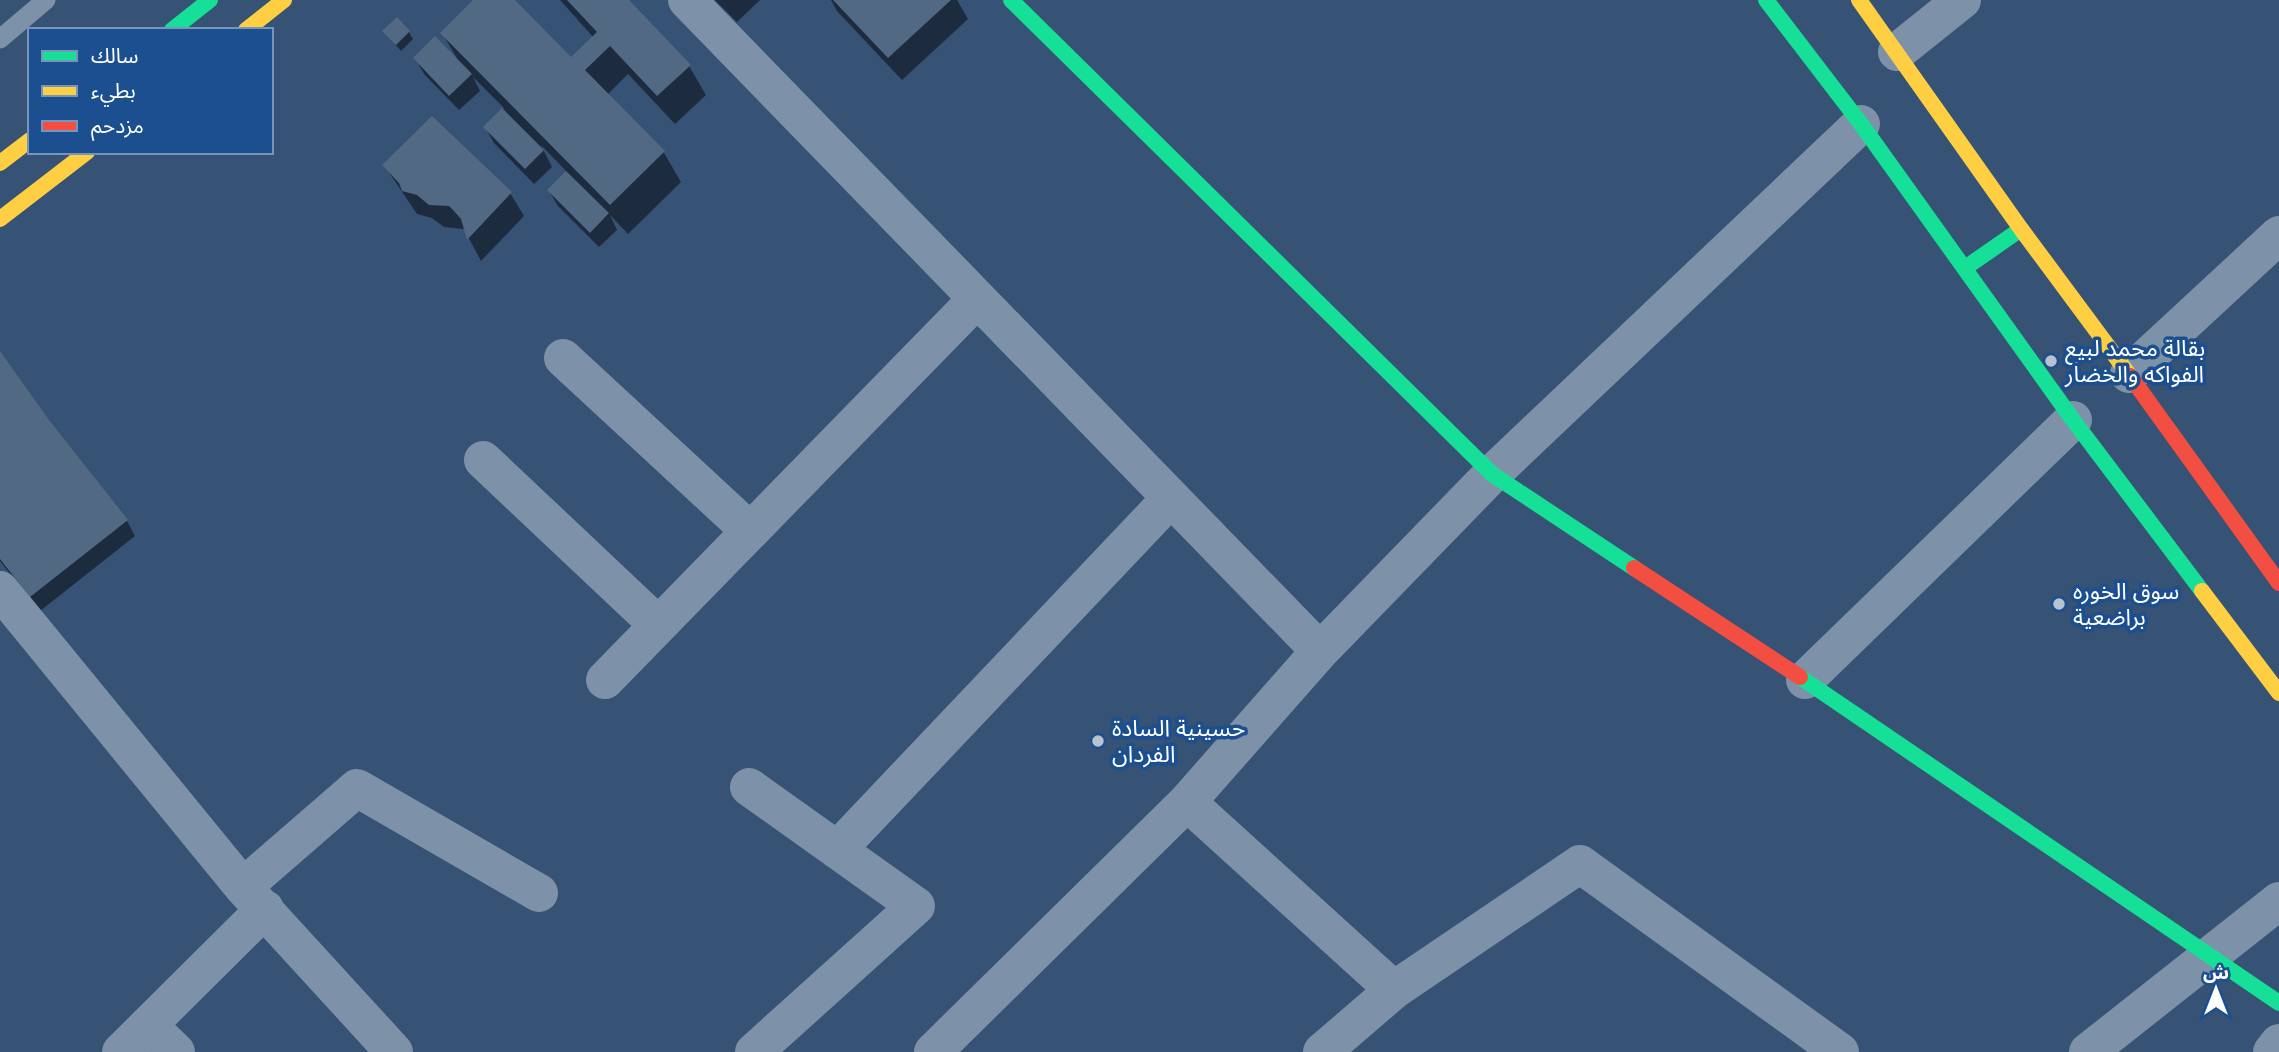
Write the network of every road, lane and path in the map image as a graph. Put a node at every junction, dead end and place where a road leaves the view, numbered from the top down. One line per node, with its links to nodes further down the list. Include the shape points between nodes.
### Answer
1 (46, 0): 11 (lane)
2 (210, 0): 9 (street)
3 (284, 0): 10 (street)
4 (687, 0): 21 (street)
5 (1011, 0): 26 (street)
6 (1766, 0): 13 (street)
7 (1859, 0): 12 (street)
8 (1962, 0): 12 (street)
9 (175, 28)
10 (249, 28)
11 (0, 39)
12 (1897, 52): 18 (street)
13 (1861, 124): 20 (street); 26 (street)
14 (28, 142): 16 (street)
15 (84, 154): 17 (street)
16 (0, 163)
17 (0, 219)
18 (2021, 229): 20 (street); 23 (street)
19 (2279, 236): 23 (street)
20 (1965, 268): 24 (street)
21 (977, 299): 27 (street); 28 (street)
22 (564, 358): 28 (street)
23 (2129, 374): 29 (street)
24 (2073, 420): 34 (street); 35 (street)
25 (482, 460): 31 (street)
26 (1492, 474): 32 (street); 34 (street)
27 (1171, 498): 32 (street); 38 (street)
28 (750, 531): 31 (street)
29 (2279, 583)
30 (0, 590): 40 (street)
31 (658, 625): 33 (street)
32 (1320, 651): 37 (street)
33 (605, 680)
34 (1805, 680): 42 (street)
35 (2279, 694)
36 (749, 787): 38 (street)
37 (1187, 802): 43 (street); 51 (street)
38 (836, 850): 50 (street, via 916,906)
39 (539, 893): 40 (street, via 357,788)
40 (254, 898): 45 (street); 49 (street)
41 (2279, 901): 42 (street)
42 (2210, 954): 44 (street); 54 (street)
43 (1394, 990): 52 (street); 53 (street, via 1580,864)
44 (2279, 1003)
45 (148, 1025): 47 (street); 48 (street)
46 (2279, 1043): 55 (street)
47 (121, 1052)
48 (176, 1052)
49 (394, 1052)
50 (754, 1052)
51 (933, 1052)
52 (1322, 1052)
53 (1840, 1052)
54 (2088, 1052)
55 (2272, 1052)

